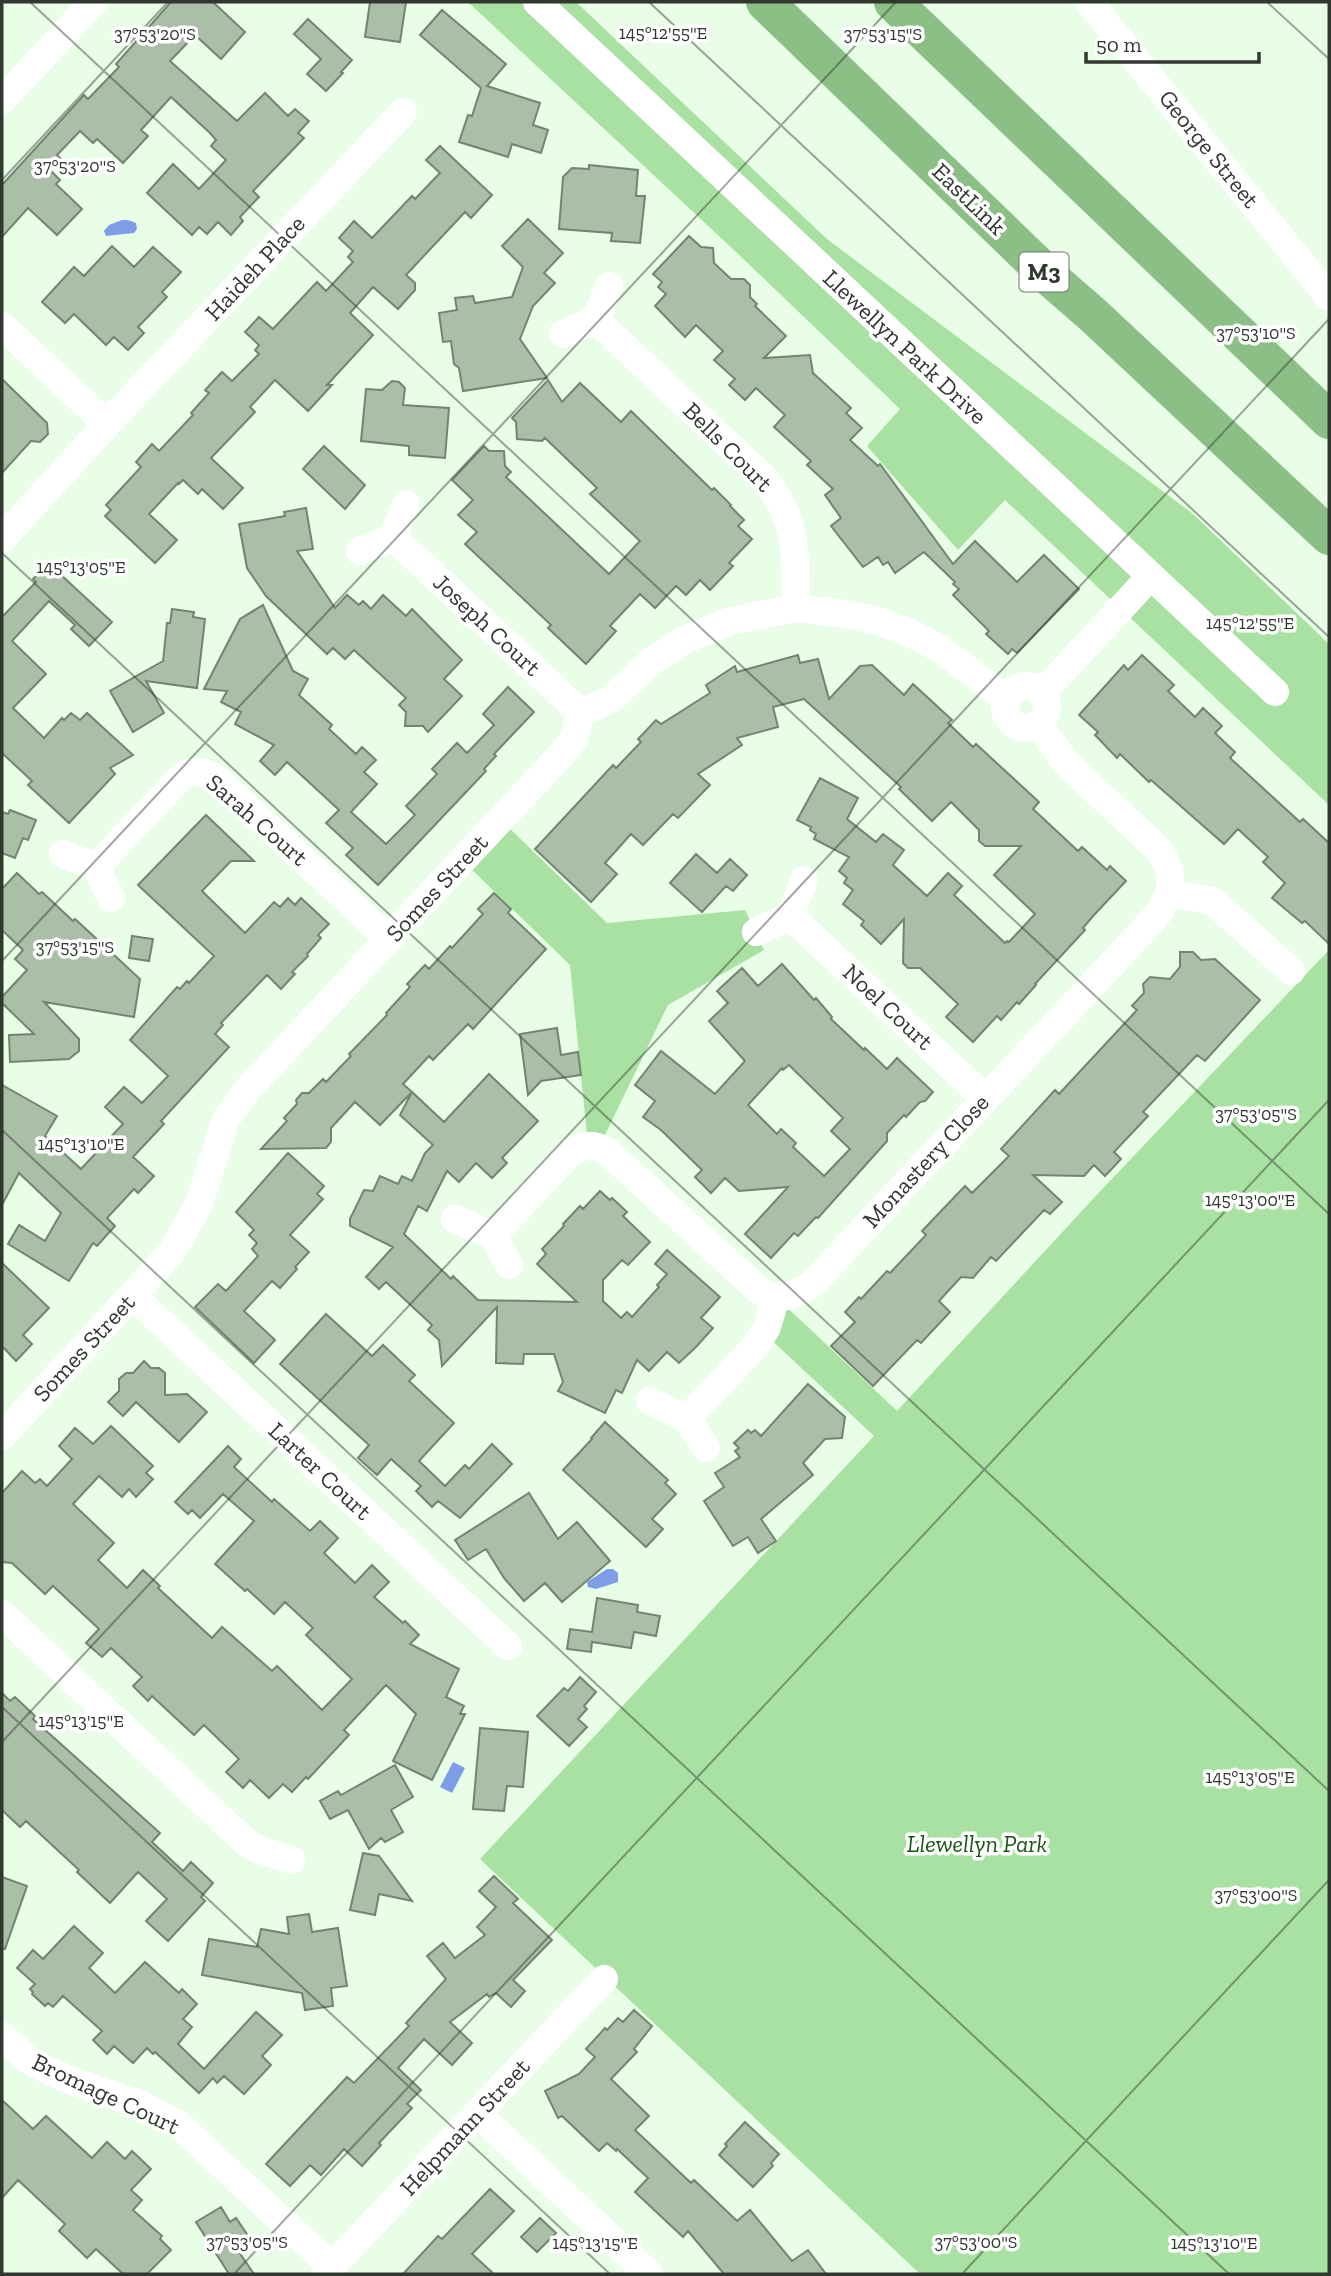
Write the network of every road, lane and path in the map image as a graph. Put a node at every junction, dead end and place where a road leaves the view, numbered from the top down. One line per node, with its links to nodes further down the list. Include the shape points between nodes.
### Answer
1 (94, 2): 6 (street)
2 (537, 2): 20 (street, Llewellyn Park Drive)
3 (765, 2): 17 (highway, EastLink / M3, via 1055,282)
4 (893, 2): 13 (highway)
5 (1090, 2): 9 (street, George Street)
6 (2, 100)
7 (403, 112): 14 (street, Haideh Place)
8 (609, 286): 10 (street)
9 (1329, 297)
10 (596, 320): 12 (street); 21 (street, Bells Court, via 767,481 788,520)
11 (2, 326): 14 (street)
12 (563, 334)
13 (1329, 420)
14 (107, 424): 18 (street, Haideh Place)
15 (406, 504): 16 (street)
16 (393, 537): 19 (street); 25 (street, Joseph Court)
17 (1329, 537)
18 (2, 539)
19 (360, 551)
20 (1150, 577): 22 (street, Llewellyn Park Drive); 23 (street)
21 (796, 608): 24 (street, via 853,615 916,636); 25 (street, via 730,621 684,640 651,662 611,699)
22 (1275, 692)
23 (1041, 694): 24 (street, via 1022,687); 26 (street, via 1046,710)
24 (1007, 699): 26 (street, via 1006,712 1013,724 1025,728)
25 (581, 713): 34 (street, Somes Street, via 573,740 561,755)
26 (1038, 724): 30 (street, via 1067,764 1163,856 1170,874)
27 (63, 854): 28 (street)
28 (96, 867): 31 (street); 34 (street, Sarah Court, via 179,779 201,771 219,781)
29 (804, 880): 32 (street)
30 (1169, 893): 35 (street, via 1215,903); 36 (street, Monastery Close, via 1161,911)
31 (111, 898)
32 (790, 916): 33 (street); 36 (street, Noel Court)
33 (756, 932)
34 (389, 939): 40 (street, Somes Street, via 237,1103 226,1119 199,1204 181,1238)
35 (1291, 971)
36 (985, 1098): 41 (street, Monastery Close, via 815,1281 801,1292)
37 (455, 1219): 38 (street)
38 (493, 1235): 39 (street); 41 (street, via 569,1154 580,1147 596,1146 754,1287)
39 (509, 1265)
40 (133, 1297): 44 (street, Somes Street); 47 (street, Larter Court)
41 (776, 1297): 43 (street, via 757,1344)
42 (650, 1401): 43 (street)
43 (687, 1419): 45 (street)
44 (2, 1436)
45 (706, 1448)
46 (2, 1615): 48 (street, via 247,1843)
47 (508, 1646)
48 (291, 1860)
49 (604, 1979): 51 (street, Helpmann Street)
50 (2, 2036): 52 (street, Bromage Court, via 47,2070 137,2103 179,2125)
51 (478, 2114): 52 (street, Helpmann Street); 53 (street)
52 (329, 2271)
53 (649, 2274)

